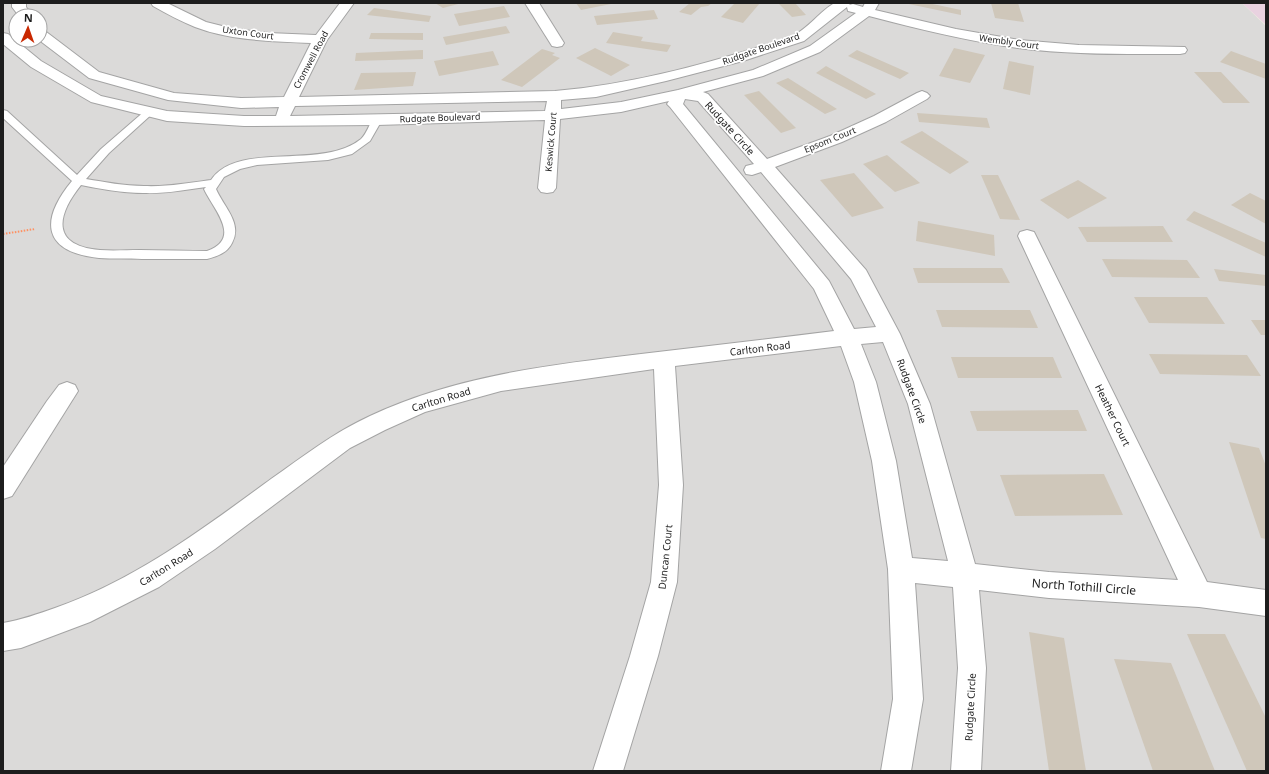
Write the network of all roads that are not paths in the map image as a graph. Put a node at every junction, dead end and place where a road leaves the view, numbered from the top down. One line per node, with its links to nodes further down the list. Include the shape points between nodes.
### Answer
1 (158, 3): 7 (street, Uxton Court, via 186,18 214,28 244,34)
2 (347, 3): 7 (street, Cromwell Road)
3 (532, 3): 9 (street)
4 (843, 4): 5 (street, Wembly Court); 11 (street, Rudgate Boulevard, via 799,38 738,58)
5 (870, 7): 10 (street, Wembly Court, via 950,32 1020,44 1098,50); 12 (street, Rudgate Boulevard, via 815,49 758,73)
6 (3, 37): 18 (street, Rudgate Boulevard, via 36,64 96,99)
7 (320, 39): 17 (street, Cromwell Road)
8 (48, 40): 15 (street, Rudgate Boulevard, via 94,75)
9 (557, 43)
10 (1180, 50)
11 (666, 76): 12 (street); 13 (street, Rudgate Boulevard, via 596,92)
12 (680, 94): 20 (street, Rudgate Boulevard, via 621,107); 23 (street, Rudgate Circle, via 703,98); 24 (street, via 675,104)
13 (555, 96): 16 (street, Rudgate Boulevard); 20 (street, Keswick Court)
14 (922, 96): 23 (street, Epsom Court, via 836,139)
15 (173, 97): 17 (street, Rudgate Boulevard, via 241,103); 18 (street)
16 (382, 101): 17 (street, Rudgate Boulevard); 21 (street)
17 (289, 103): 22 (street, Cromwell Road)
18 (149, 112): 22 (street, Rudgate Boulevard, via 167,116); 25 (lane, via 133,124)
19 (3, 113): 25 (lane)
20 (553, 115): 21 (street, Rudgate Boulevard); 27 (street, Keswick Court)
21 (377, 120): 22 (street, Rudgate Boulevard); 26 (lane, via 364,142 341,155 255,162 225,171)
22 (281, 121)
23 (764, 165): 24 (street, Epsom Court); 29 (street, Rudgate Circle, via 859,275)
24 (734, 176): 30 (street, via 822,286)
25 (78, 181): 26 (lane, via 144,190); 26 (lane, via 56,215 58,235 64,242 100,254 214,253 229,239 230,224 212,195)
26 (212, 183)
27 (547, 188)
28 (1027, 236): 36 (street, Heather Court)
29 (890, 334): 30 (street, Carlton Road); 35 (street, Rudgate Circle, via 919,404)
30 (848, 338): 31 (street, Carlton Road); 34 (street, via 865,382 884,461)
31 (664, 360): 38 (street, Carlton Road, via 501,382 420,404 342,441 206,541 150,578 90,609); 39 (street, Duncan Court, via 671,485 664,582)
32 (68, 391): 33 (street)
33 (3, 488)
34 (901, 569): 35 (street, North Tothill Circle); 40 (street, via 908,699)
35 (965, 576): 36 (street, North Tothill Circle, via 1049,585); 41 (street, Rudgate Circle, via 972,668)
36 (1199, 594): 37 (street, North Tothill Circle)
37 (1266, 603)
38 (3, 638)
39 (608, 771)
40 (896, 771)
41 (966, 771)

